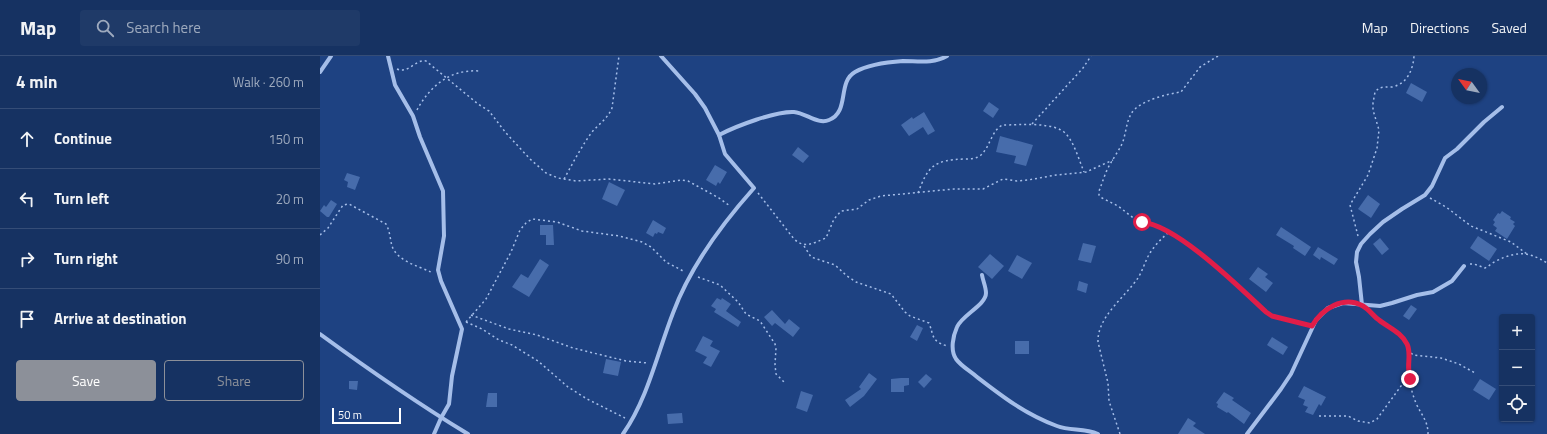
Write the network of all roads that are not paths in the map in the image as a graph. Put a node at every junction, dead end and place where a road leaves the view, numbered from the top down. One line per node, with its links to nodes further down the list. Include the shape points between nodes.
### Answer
1 (331, 56): 5 (street)
2 (388, 56): 12 (street, via 395,85 413,116 443,191 444,236 438,265 462,329 449,404)
3 (661, 56): 7 (street, via 695,94)
4 (947, 56): 7 (street, via 937,61 895,62 854,72 847,80 839,111 829,121 794,112 784,113 732,128)
5 (320, 72)
6 (1502, 107): 10 (street, via 1445,158 1425,195 1383,222 1361,244 1356,262)
7 (719, 135): 16 (street, via 725,154 754,188 718,231 682,291 656,364 632,421)
8 (1464, 266): 10 (street, via 1452,281 1433,292 1392,304)
9 (982, 275): 13 (street, via 985,296 960,322 953,339 955,356 960,363 1019,408)
10 (1362, 305): 18 (street, via 1332,305 1321,314 1312,326 1291,374)
11 (320, 334): 12 (street)
12 (441, 418): 14 (street); 15 (street)
13 (1070, 432): 17 (street, via 1081,429)
14 (434, 434)
15 (468, 434)
16 (623, 434)
17 (1098, 434)
18 (1247, 434)

